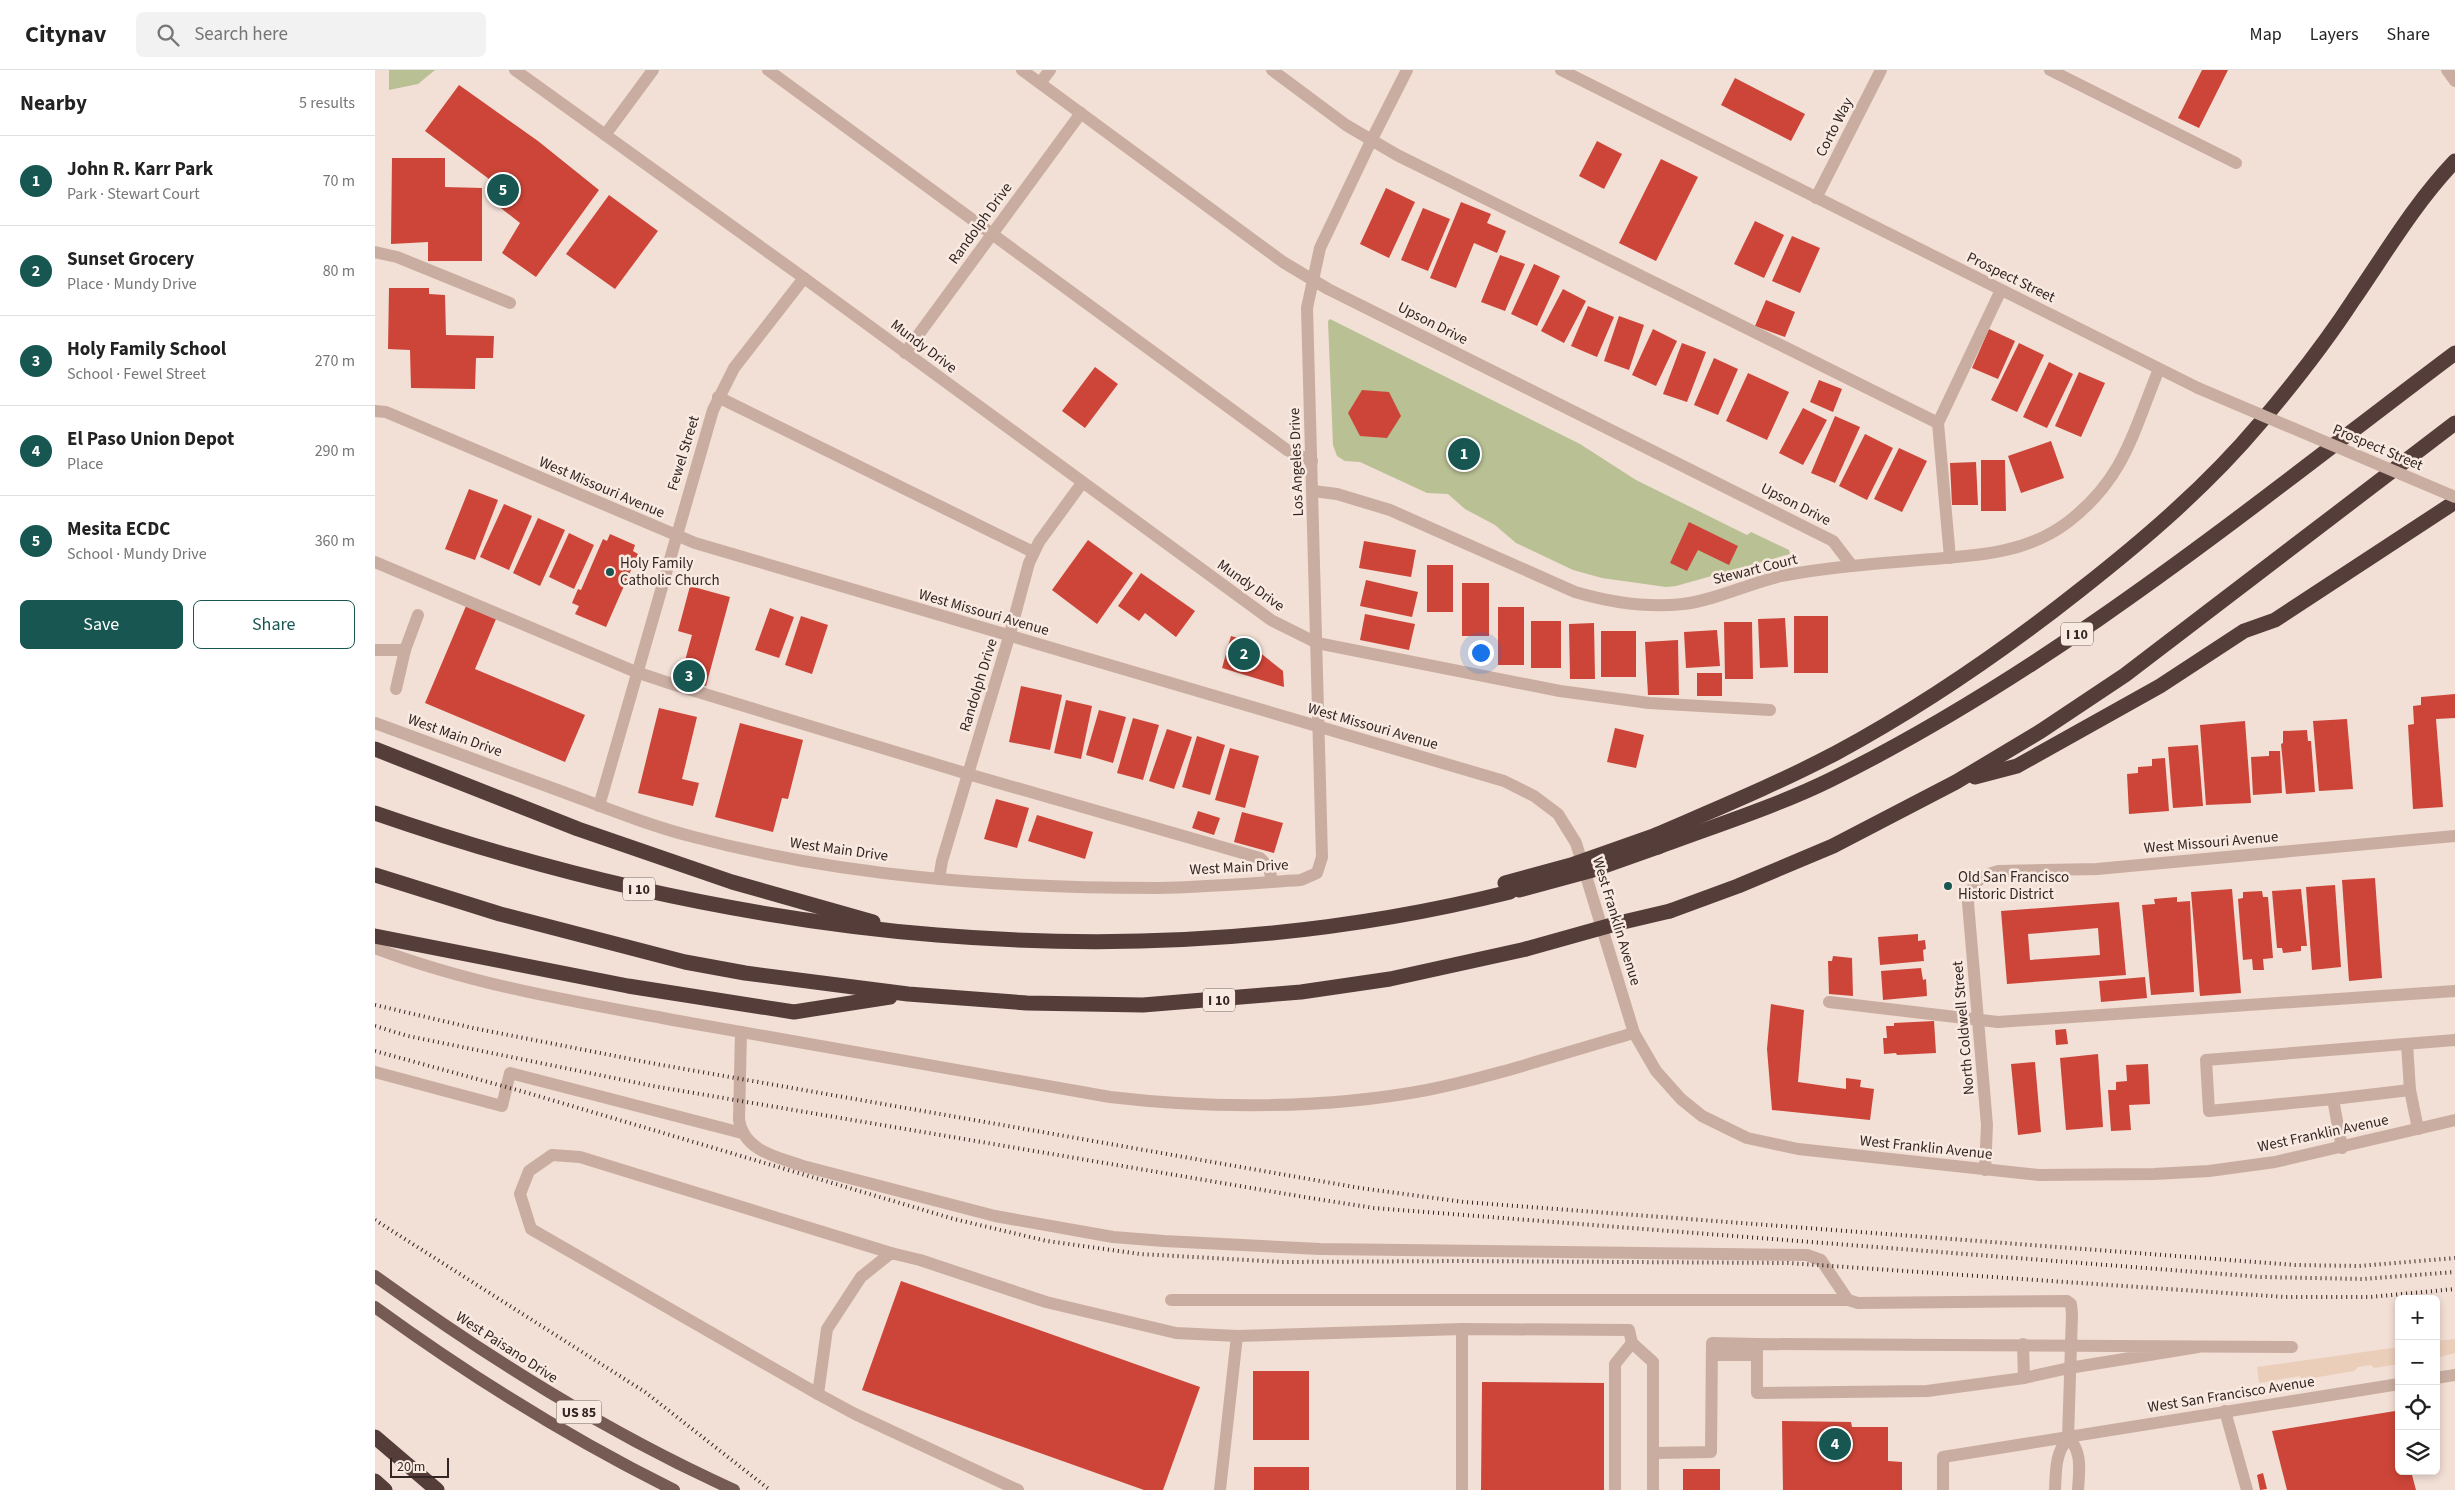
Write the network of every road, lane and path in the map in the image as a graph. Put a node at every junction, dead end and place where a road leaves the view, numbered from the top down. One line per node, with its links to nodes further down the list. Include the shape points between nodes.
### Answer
1 (515, 70): 15 (street, Mundy Drive)
2 (653, 70): 15 (street)
3 (768, 70): 20 (street)
4 (1021, 70): 13 (street, Upson Drive)
5 (1050, 70): 13 (street)
6 (1272, 70): 16 (street)
7 (1407, 70): 16 (street, Los Angeles Drive)
8 (1561, 70): 19 (street, Prospect Street)
9 (1881, 70): 19 (street, Corto Way)
10 (2050, 70): 18 (street)
11 (2447, 70): 12 (street)
12 (2455, 80)
13 (1040, 84): 14 (street, Upson Drive)
14 (1081, 113): 20 (street, Randolph Drive); 23 (street, Upson Drive, via 1283,262)
15 (605, 135): 22 (street, Mundy Drive)
16 (1371, 141): 23 (street, Los Angeles Drive, via 1320,248); 31 (street)
17 (2455, 161): 59 (highway, via 2406,219 2332,332 2287,391 2222,465 2150,533 1995,655 1909,711 1826,758)
18 (2236, 163)
19 (1816, 198): 24 (street, Prospect Street)
20 (993, 234): 26 (street, Randolph Drive); 33 (street, via 1287,450)
21 (375, 252): 25 (street, via 397,257)
22 (804, 278): 26 (street, Mundy Drive); 29 (street, Fewel Street, via 734,368)
23 (1313, 280): 33 (street, Los Angeles Drive, via 1307,308); 42 (street, Upson Drive, via 1833,541)
24 (2001, 290): 28 (street, Prospect Street); 31 (street)
25 (510, 303)
26 (905, 353): 34 (street, Mundy Drive)
27 (2455, 353): 59 (highway, I 10, via 2087,627 1976,701 1828,781)
28 (2159, 369): 36 (street, Prospect Street, bridge); 40 (street, Stewart Court, via 2125,455 2107,485 2089,504 2066,524 2025,545 1991,554)
29 (718, 398): 38 (street, Fewel Street); 39 (street)
30 (375, 411): 38 (street, West Missouri Avenue, via 386,412)
31 (1938, 423): 40 (street)
32 (2455, 423): 55 (highway, I 10, via 2125,675)
33 (1312, 461): 35 (street, Los Angeles Drive)
34 (1082, 484): 39 (street, Randolph Drive); 45 (street, Mundy Drive, via 1271,620)
35 (1313, 491): 42 (street, Stewart Court, via 1337,494 1390,510 1575,592 1601,599 1653,605 1685,604 1781,576); 45 (street, Los Angeles Drive)
36 (2455, 497)
37 (2455, 502): 55 (highway, via 2275,620 2244,631 2136,701 2017,766)
38 (675, 536): 44 (street, West Missouri Avenue); 48 (street, Fewel Street)
39 (1033, 552): 44 (street, Randolph Drive)
40 (1950, 558): 42 (street, Stewart Court)
41 (375, 562): 48 (street)
42 (1852, 566)
43 (418, 614): 47 (street)
44 (1009, 636): 52 (street, West Missouri Avenue); 54 (street, Randolph Drive)
45 (1317, 643): 50 (street, Mundy Drive, via 1560,691 1649,703); 52 (street, Los Angeles Drive)
46 (375, 650): 47 (street)
47 (405, 650): 49 (street)
48 (636, 672): 54 (street); 56 (street, Fewel Street)
49 (396, 689)
50 (1770, 710)
51 (375, 723): 56 (street, West Main Drive)
52 (1318, 726): 60 (street, West Missouri Avenue, via 1504,781 1534,796 1558,814); 61 (street, Los Angeles Drive, via 1323,862)
53 (375, 749): 66 (highway, via 577,829 677,864)
54 (967, 774): 63 (street, Randolph Drive); 64 (street, via 1260,858 1269,867)
55 (1956, 782): 70 (highway, I 10, bridge, via 1833,846 1670,911 1526,950 1390,979 1301,992 1143,1005 1027,1003)
56 (599, 806): 63 (street, West Main Drive, via 692,837 762,854 830,866)
57 (375, 813): 66 (highway, I 10, via 517,857 661,894 769,916)
58 (2455, 836): 65 (street, West Missouri Avenue, via 2097,869 1998,871 1983,875)
59 (1657, 841): 66 (highway, I 10, bridge, via 1593,870 1369,920 1237,937 1035,942)
60 (1576, 843): 74 (street, West Franklin Avenue)
61 (1317, 873): 64 (street, West Main Drive, via 1301,880)
62 (375, 875): 70 (highway, I 10, via 500,914 685,962)
63 (939, 878): 64 (street, West Main Drive, via 1159,888)
64 (1272, 882)
65 (1974, 884): 72 (street, North Coldwell Street, via 1967,903)
66 (910, 933)
67 (375, 936): 70 (highway, via 628,986 794,1012)
68 (375, 948): 73 (street, via 428,966 521,989)
69 (2455, 991): 72 (street, via 1998,1022)
70 (908, 994)
71 (1829, 1002): 72 (street)
72 (1979, 1020): 84 (street, North Coldwell Street, via 1987,1125)
73 (741, 1032): 74 (street, via 1110,1097 1194,1104 1281,1104 1360,1099 1425,1090); 82 (street, via 739,1120)
74 (1635, 1033): 84 (street, West Franklin Avenue, via 1656,1071 1681,1099 1702,1116 1747,1138 1798,1149)
75 (2455, 1040): 76 (street)
76 (2407, 1044): 78 (street); 79 (street, via 2206,1060 2209,1111)
77 (375, 1072): 82 (street, via 502,1106 510,1073)
78 (2410, 1090): 79 (street); 81 (street)
79 (2333, 1099): 83 (street)
80 (2455, 1120): 81 (street, West Franklin Avenue)
81 (2418, 1129): 83 (street, West Franklin Avenue)
82 (742, 1133): 88 (street, via 763,1151 803,1166 995,1216 1113,1236 1164,1242 1320,1249 1807,1255 1821,1260)
83 (2342, 1148): 84 (street, West Franklin Avenue, via 2275,1162 2154,1174 2039,1175)
84 (1985, 1170)
85 (891, 1253): 91 (street, via 1046,1302 1176,1333); 103 (street, via 861,1277 827,1329); 103 (street, via 580,1157 552,1155 529,1172 520,1194 531,1229)
86 (375, 1276): 112 (main road, West Paisano Drive / US 85, via 481,1351 572,1408 635,1443)
87 (1171, 1300): 88 (street)
88 (1848, 1300): 94 (street, via 1857,1303 2067,1301 2071,1304 2072,1314)
89 (375, 1307): 111 (main road, US 85, via 550,1424)
90 (1462, 1329): 91 (street); 92 (street, via 1629,1330); 115 (street)
91 (1237, 1336): 114 (street)
92 (1632, 1343): 107 (street, via 1653,1362); 116 (street, via 1615,1364)
93 (2023, 1344): 94 (street); 97 (street); 101 (street)
94 (2070, 1346): 96 (street); 98 (street)
95 (2293, 1346): 96 (street)
96 (2198, 1347): 98 (street)
97 (1757, 1350): 101 (street, via 1757,1393 1927,1391); 107 (street, via 1712,1343 1711,1452)
98 (2069, 1368): 101 (street); 106 (street)
99 (2455, 1375): 100 (street)
100 (2440, 1377)
101 (2024, 1378)
102 (2395, 1385): 104 (street, West San Francisco Avenue)
103 (818, 1394): 113 (street)
104 (2225, 1411): 106 (street, West San Francisco Avenue); 121 (street)
105 (375, 1437): 110 (highway)
106 (2068, 1438): 118 (street, West San Francisco Avenue, via 1943,1456); 119 (street, via 2061,1446 2056,1461); 120 (street, via 2076,1444)
107 (1654, 1453): 117 (street)
108 (375, 1481): 109 (highway)
109 (385, 1490)
110 (437, 1490)
111 (674, 1490)
112 (734, 1490)
113 (1018, 1490)
114 (1220, 1490)
115 (1462, 1490)
116 (1615, 1490)
117 (1653, 1490)
118 (1943, 1490)
119 (2055, 1490)
120 (2078, 1490)
121 (2247, 1490)

